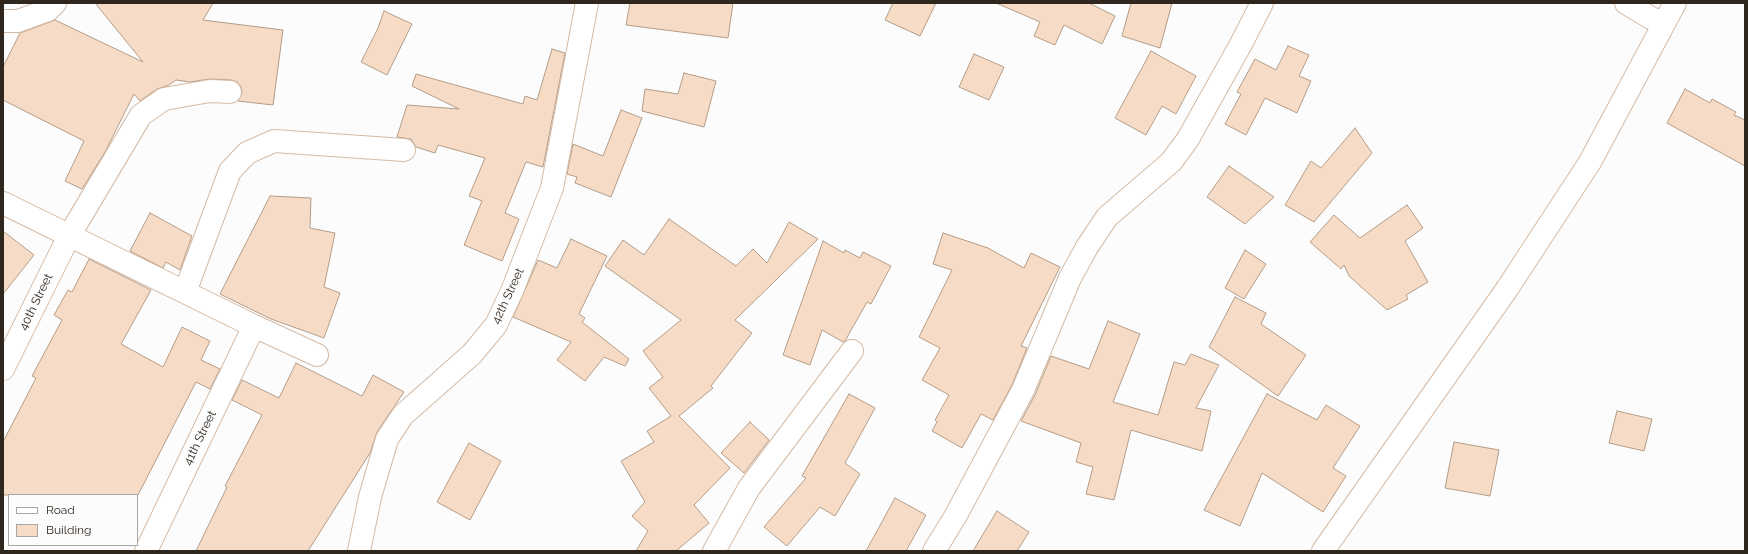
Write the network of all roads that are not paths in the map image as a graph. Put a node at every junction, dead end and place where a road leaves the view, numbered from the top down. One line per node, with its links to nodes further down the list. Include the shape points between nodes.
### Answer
1 (55, 3): 6 (street, via 48,10 18,21)
2 (587, 3): 18 (street, 42th Street, via 552,188 512,291 496,325 472,354 402,415 387,439 370,497)
3 (1262, 3): 20 (street, via 1188,139 1171,162 1107,217 1087,247 1070,278 1023,390)
4 (1626, 3): 7 (street)
5 (1675, 3): 7 (street)
6 (3, 21)
7 (1664, 23): 21 (street, via 1586,168 1507,289)
8 (230, 92): 11 (street, 40th Street, via 210,92 164,99 140,115)
9 (404, 150): 12 (street, via 274,140 247,153 230,172)
10 (3, 203): 11 (street)
11 (69, 236): 12 (street); 16 (street, 40th Street)
12 (185, 292): 13 (street)
13 (254, 326): 15 (street); 17 (street, 41th Street)
14 (852, 351): 19 (street, via 749,488)
15 (316, 355)
16 (3, 368)
17 (146, 551)
18 (359, 551)
19 (714, 551)
20 (934, 551)
21 (1323, 551)

